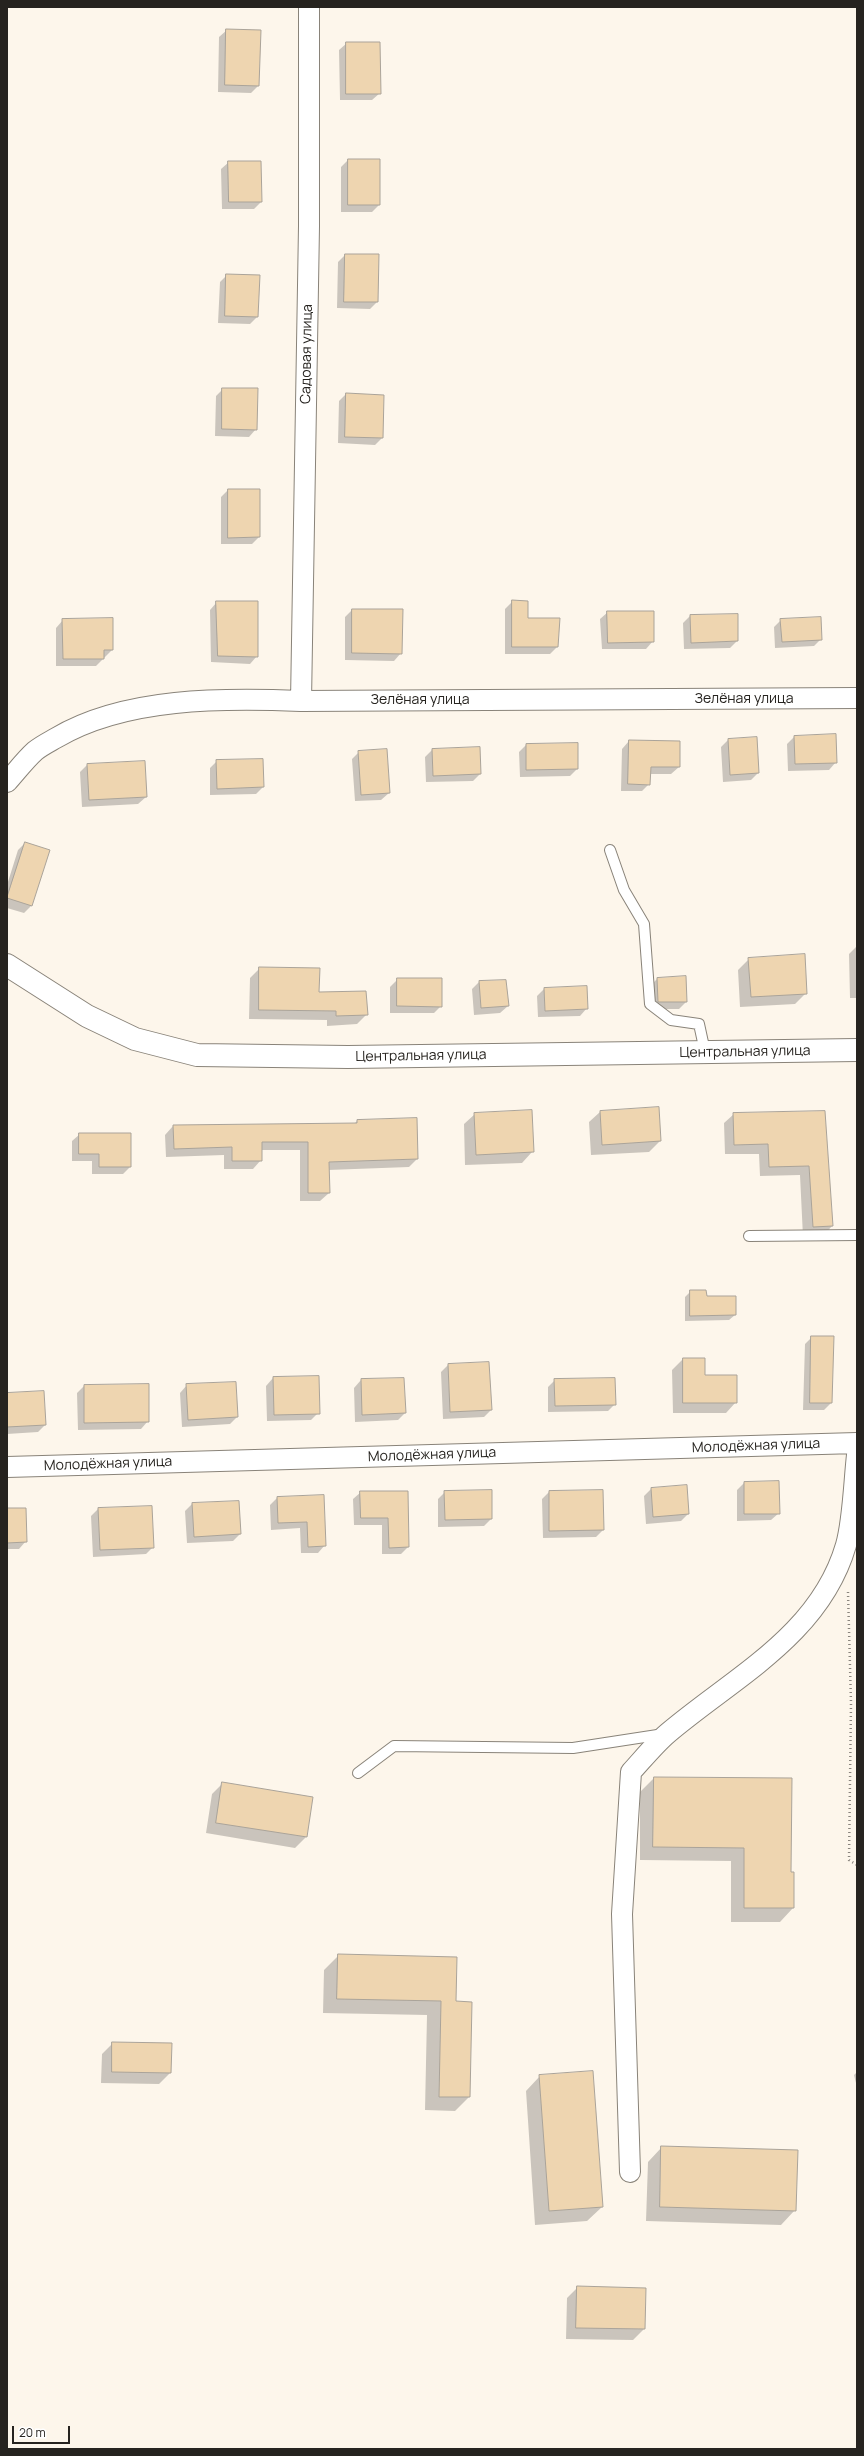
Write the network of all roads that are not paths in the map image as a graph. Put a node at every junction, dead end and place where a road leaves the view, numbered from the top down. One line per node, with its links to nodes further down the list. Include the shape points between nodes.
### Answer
1 (309, 7): 3 (street, Садовая улица, via 309,226)
2 (857, 698): 3 (street, Зелёная улица)
3 (301, 701): 4 (street, Зелёная улица, via 248,699 182,703 122,713 76,726 36,750)
4 (7, 782)
5 (610, 850): 7 (lane, via 624,890 644,924 650,1004 671,1020 699,1024)
6 (7, 965): 8 (street, Центральная улица, via 87,1016 135,1039 197,1055 348,1057)
7 (704, 1046)
8 (857, 1050)
9 (857, 1235): 10 (lane)
10 (749, 1236)
11 (857, 1443): 13 (street, Молодёжная улица)
12 (857, 1455): 14 (street, via 846,1544 835,1572 814,1608 782,1643 759,1663)
13 (7, 1467)
14 (668, 1733): 15 (lane, via 574,1748 394,1746); 16 (street, via 631,1772 622,1914)
15 (358, 1773)
16 (630, 2172)

